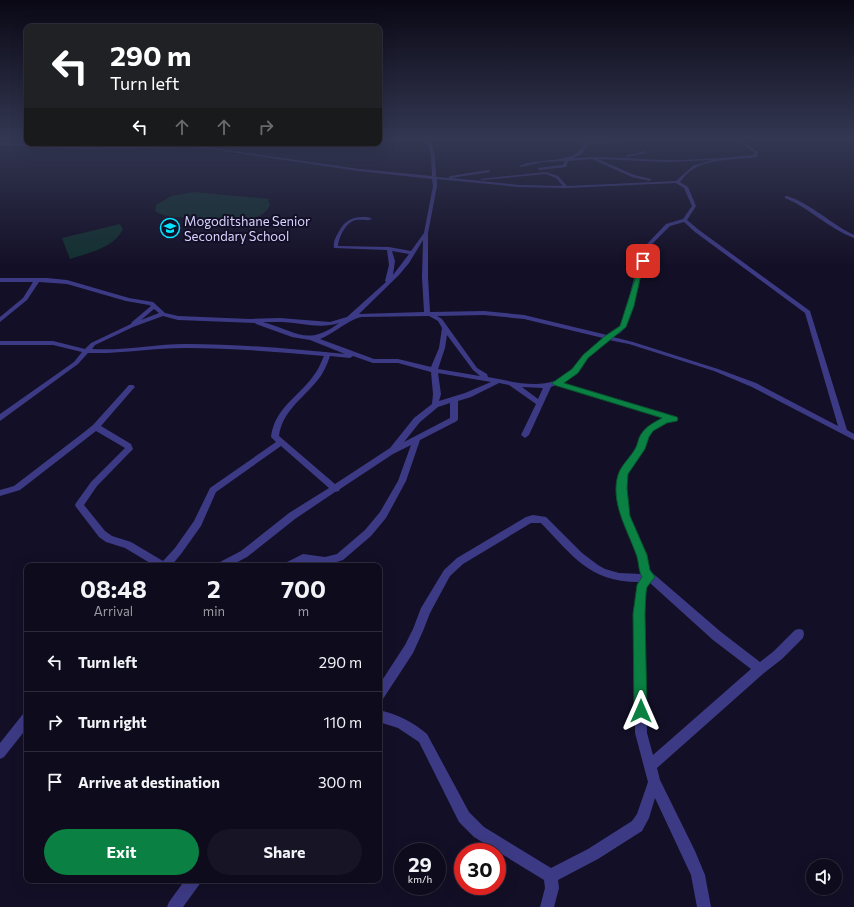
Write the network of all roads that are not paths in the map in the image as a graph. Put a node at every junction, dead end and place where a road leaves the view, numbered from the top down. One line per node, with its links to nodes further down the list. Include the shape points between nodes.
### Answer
1 (434, 182): 7 (street)
2 (448, 182): 7 (street)
3 (476, 182): 8 (street, via 526,187)
4 (562, 182): 8 (street)
5 (654, 182): 8 (street)
6 (677, 182): 11 (street, via 686,187 694,206)
7 (434, 186): 12 (street)
8 (566, 187)
9 (787, 197): 13 (street)
10 (370, 219): 14 (street, via 356,218 347,221 335,246)
11 (685, 220): 27 (street, via 668,225 649,244 623,327); 44 (street, via 808,312)
12 (426, 233): 15 (street); 20 (street)
13 (854, 237)
14 (389, 250): 15 (street); 18 (street, via 392,254 391,274)
15 (412, 253): 18 (street, via 405,265)
16 (0, 280): 17 (street)
17 (37, 280): 19 (street, via 67,282); 23 (street, via 25,299)
18 (387, 284): 22 (street)
19 (155, 306): 21 (street); 25 (street)
20 (427, 313): 22 (street); 26 (street, via 440,320); 27 (street, via 514,315)
21 (163, 314): 24 (street, via 178,318); 25 (street)
22 (354, 316): 24 (street, via 326,324 280,320); 28 (street, via 325,336)
23 (0, 320)
24 (250, 321): 28 (street, via 285,333)
25 (131, 326): 30 (street, via 93,344)
26 (445, 328): 33 (street, via 442,348); 34 (street, via 475,369)
27 (608, 337): 37 (street, via 575,371 562,381); 44 (street, via 716,370 754,385)
28 (311, 338): 32 (street)
29 (0, 343): 30 (street, via 53,343)
30 (85, 351): 31 (street, via 110,352 185,346 258,348); 42 (street, via 76,363)
31 (328, 354): 32 (street); 48 (street, via 315,380 280,417 275,429 275,437)
32 (362, 357): 33 (street, via 378,362 403,362)
33 (434, 370): 34 (street); 41 (street, via 437,394)
34 (488, 378): 35 (street)
35 (499, 381): 36 (street); 39 (street)
36 (509, 382): 37 (street, via 527,386); 40 (street)
37 (552, 384): 40 (street); 56 (street, via 674,419 650,429 623,474 625,516)
38 (131, 387): 43 (street)
39 (454, 399): 41 (street); 47 (street, via 454,419)
40 (540, 403): 45 (street)
41 (435, 405): 49 (street, via 417,420)
42 (0, 418)
43 (96, 427): 51 (street, via 17,488); 52 (street, via 129,449 94,484 78,505 102,534 128,545)
44 (844, 432): 46 (street)
45 (525, 435)
46 (854, 437)
47 (417, 438): 49 (street); 55 (street, via 402,481 383,515 368,533 340,557 325,561 303,558)
48 (280, 443): 50 (street); 53 (street, via 213,490 198,523)
49 (390, 452): 50 (street)
50 (336, 489): 54 (street, via 292,516 244,554)
51 (0, 493)
52 (159, 563)
53 (167, 563)
54 (227, 563)
55 (294, 563)
56 (649, 578): 58 (street); 59 (street, via 624,578 602,572 586,562 543,520 529,520 460,561 447,573 424,611 409,649); 63 (street, via 642,585 639,614 641,733)
57 (798, 634): 58 (street)
58 (760, 669): 63 (street)
59 (382, 690)
60 (382, 717): 65 (street, via 399,722 423,738 464,817 471,825)
61 (24, 722): 62 (street)
62 (0, 753)
63 (650, 766): 64 (street)
64 (654, 782): 65 (street, via 637,826 593,854); 69 (street, via 690,856 698,876)
65 (551, 876): 68 (street, via 552,888)
66 (192, 883): 67 (street)
67 (174, 907)
68 (547, 907)
69 (704, 907)

